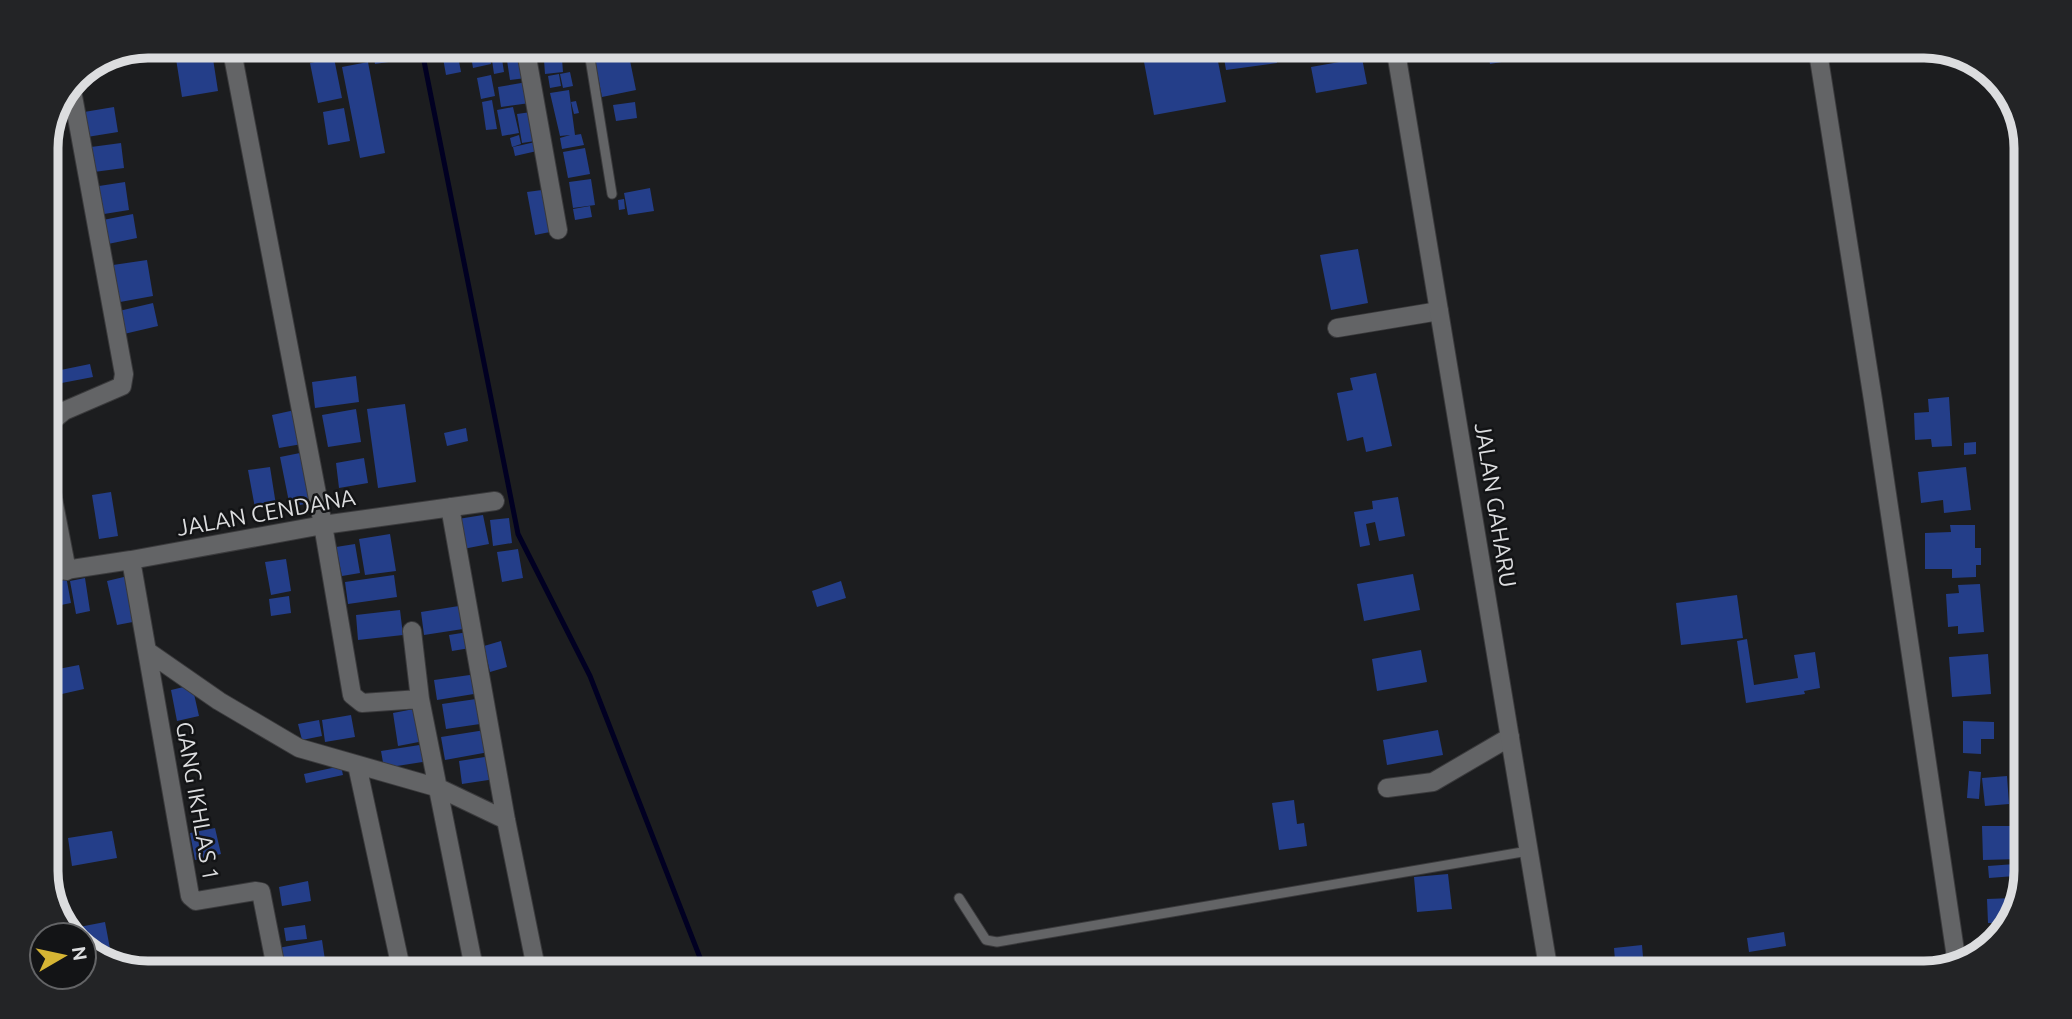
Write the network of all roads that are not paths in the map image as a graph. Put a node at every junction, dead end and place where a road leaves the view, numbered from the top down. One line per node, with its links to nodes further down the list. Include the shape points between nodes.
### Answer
1 (233, 58): 15 (street)
2 (527, 58): 8 (street)
3 (590, 58): 7 (lane)
4 (1397, 58): 9 (street, JALAN GAHARU)
5 (1819, 58): 29 (street)
6 (73, 98): 11 (street, via 124,374 122,386)
7 (612, 194)
8 (558, 230)
9 (1439, 311): 10 (street); 22 (street, JALAN GAHARU)
10 (1337, 327)
11 (58, 416)
12 (495, 500): 13 (street, JALAN CENDANA)
13 (450, 507): 15 (street, JALAN CENDANA); 26 (street)
14 (58, 524): 17 (street)
15 (323, 525): 16 (street, JALAN CENDANA); 21 (street, via 354,698 362,703)
16 (131, 560): 17 (street, JALAN CENDANA); 20 (street, GANG IKHLAS 1)
17 (67, 570): 18 (street, JALAN CENDANA)
18 (58, 571)
19 (412, 631): 21 (street)
20 (147, 651): 23 (street, via 299,748); 30 (street, GANG IKHLAS 1, via 191,899 261,892)
21 (420, 699): 24 (street)
22 (1510, 737): 25 (street, via 1433,782); 27 (street, JALAN GAHARU)
23 (357, 765): 24 (street); 31 (street)
24 (439, 788): 26 (street); 32 (street)
25 (1387, 788)
26 (506, 820): 33 (street)
27 (1528, 851): 28 (lane, via 997,942 986,940); 34 (street, JALAN GAHARU)
28 (959, 898)
29 (1956, 955)
30 (274, 961)
31 (399, 961)
32 (472, 961)
33 (534, 961)
34 (1547, 961)

